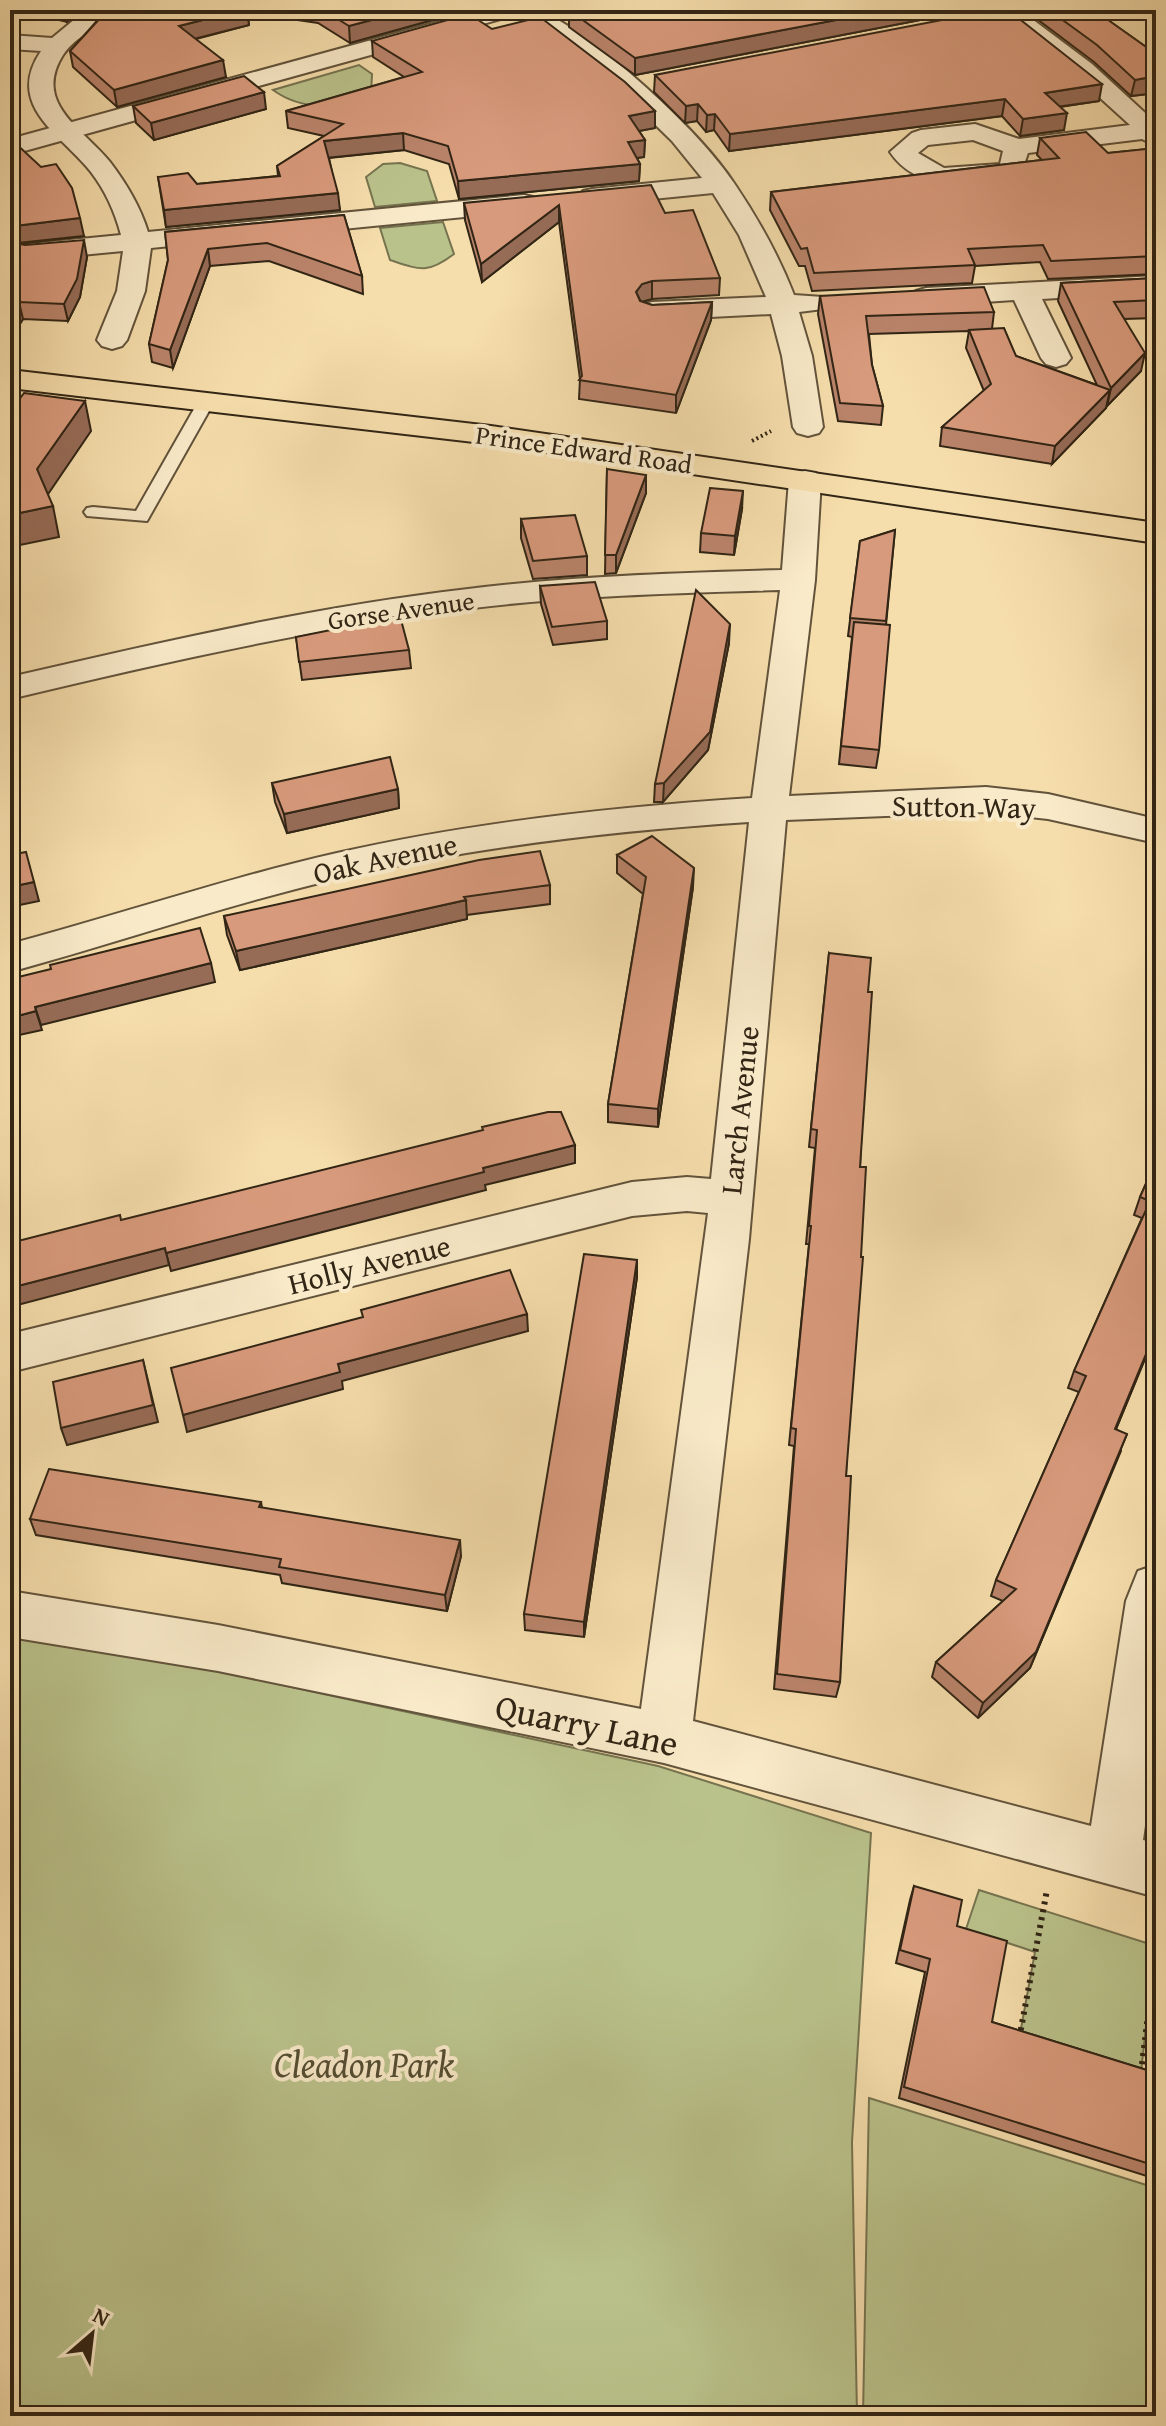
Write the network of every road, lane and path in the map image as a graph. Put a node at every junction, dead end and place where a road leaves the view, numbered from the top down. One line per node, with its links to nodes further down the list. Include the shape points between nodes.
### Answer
1 (102, 10): 9 (street)
2 (507, 10): 12 (street)
3 (526, 10): 11 (street)
4 (1146, 10): 6 (lane)
5 (1013, 11): 7 (street); 13 (street)
6 (1156, 17)
7 (933, 28)
8 (10, 42): 9 (street)
9 (56, 45): 12 (street, via 40,83 46,108)
10 (661, 80): 11 (street)
11 (631, 86): 16 (street, via 680,132)
12 (65, 132): 14 (street); 17 (street, via 111,182)
13 (1152, 134): 15 (street)
14 (10, 147)
15 (1017, 147)
16 (722, 184): 17 (street); 23 (street, via 758,241)
17 (136, 242): 18 (street); 25 (street, via 122,346)
18 (29, 252)
19 (1156, 284): 20 (street)
20 (1024, 291): 21 (street); 26 (street)
21 (896, 298)
22 (832, 302): 23 (street)
23 (784, 305): 24 (street); 29 (street, via 804,384)
24 (652, 311)
25 (84, 349)
26 (1056, 358)
27 (10, 379): 28 (main road, Prince Edward Road)
28 (206, 402): 30 (main road, Prince Edward Road, via 491,435); 31 (lane, via 141,517)
29 (808, 427)
30 (805, 480): 32 (main road, Prince Edward Road); 33 (street, Larch Avenue)
31 (93, 512)
32 (1156, 533)
33 (798, 580): 34 (street, Gorse Avenue, via 641,584 467,599 326,620); 35 (street, Larch Avenue)
34 (10, 688)
35 (769, 808): 36 (street, Sutton Way, via 966,799 1031,804); 37 (street, Oak Avenue, via 581,825 381,856 209,899); 38 (street, Larch Avenue)
36 (1156, 831)
37 (10, 958)
38 (729, 1198): 39 (street, Holly Avenue, via 687,1194 632,1199); 42 (street, Larch Avenue)
39 (10, 1353)
40 (1156, 1587): 44 (street, via 1149,1616)
41 (10, 1614): 42 (street, Quarry Lane, via 218,1648)
42 (664, 1738): 43 (street, Quarry Lane)
43 (1056, 1842): 44 (street, Quarry Lane); 46 (path, via 1020,2034)
44 (1135, 1864)
45 (1156, 1951): 47 (path, via 1141,2072)
46 (1035, 2039)
47 (1126, 2067)

